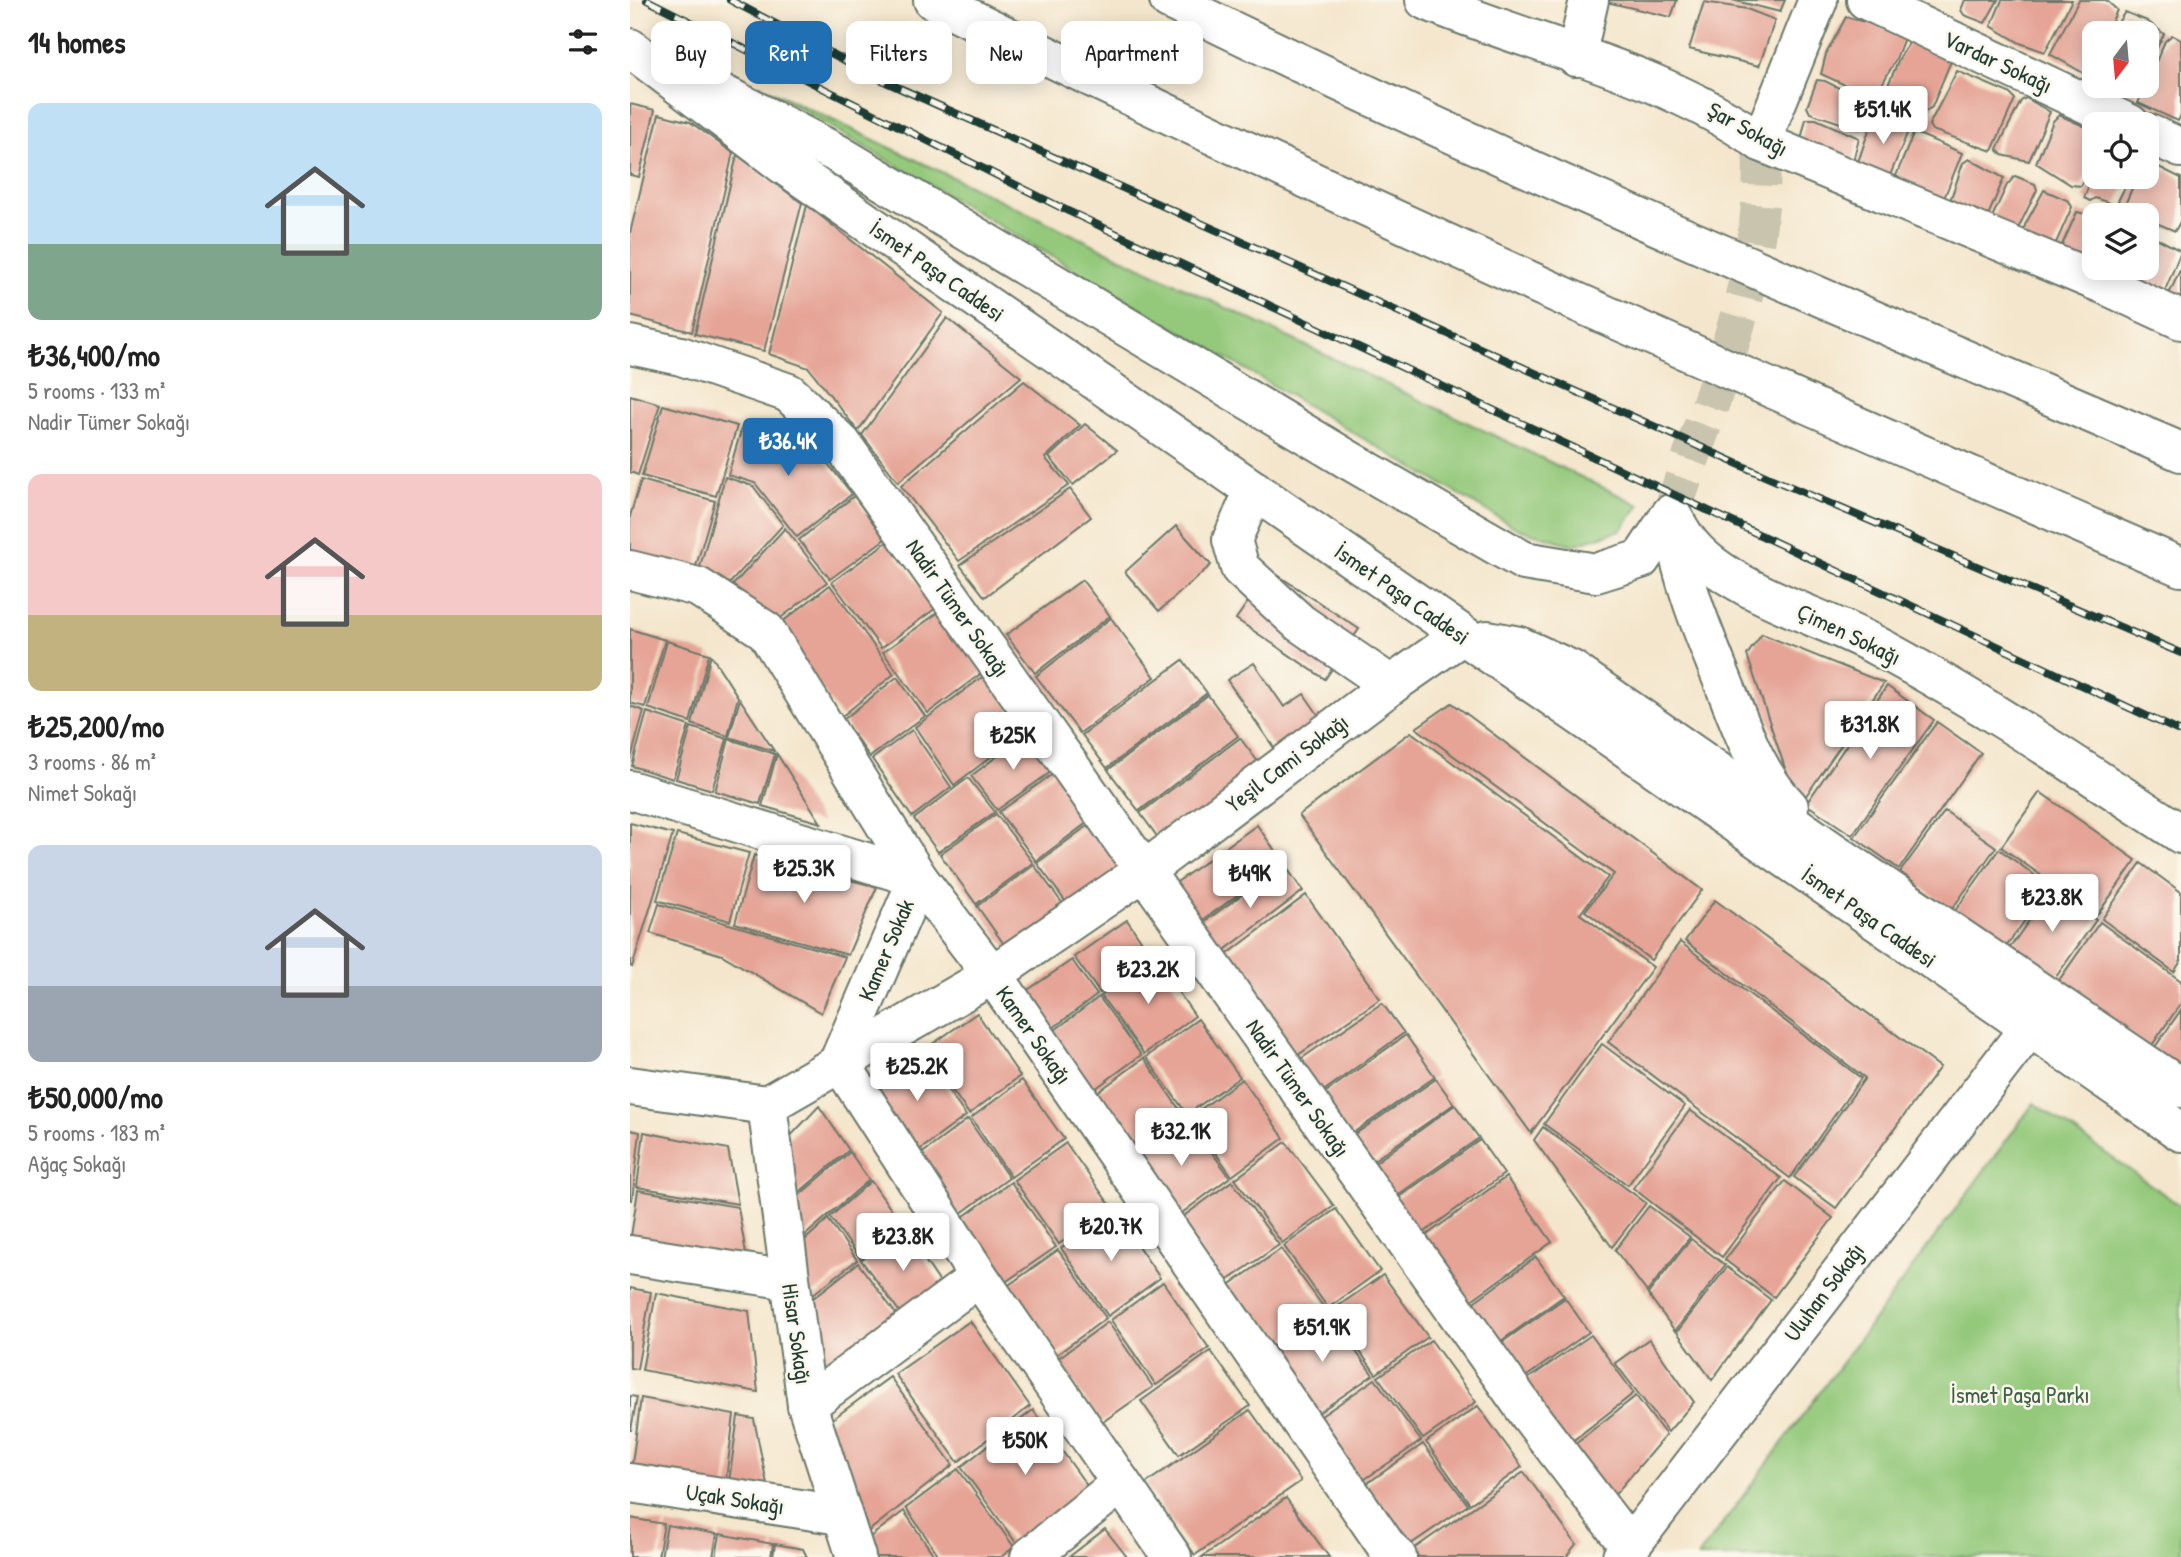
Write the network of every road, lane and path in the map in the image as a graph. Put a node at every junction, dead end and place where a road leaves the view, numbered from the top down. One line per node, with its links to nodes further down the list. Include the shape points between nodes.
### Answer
1 (933, 0): 18 (main road, via 1396,222)
2 (1169, 0): 15 (main road, via 1674,234)
3 (1425, 0): 8 (main road, Şar Sokağı)
4 (1589, 0): 8 (main road)
5 (1818, 0): 11 (main road)
6 (1866, 0): 9 (main road, Vardar Sokağı)
7 (630, 47): 16 (main road, İsmet Paşa Caddesi, via 784,164); 17 (main road, via 838,153 1524,561 1595,573 1641,559)
8 (1576, 57): 11 (main road, Şar Sokağı, via 1662,85)
9 (2104, 112)
10 (2159, 139): 12 (main road)
11 (1761, 142): 13 (main road, Şar Sokağı)
12 (2181, 149)
13 (2181, 320)
14 (630, 345): 25 (main road, Nadir Tümer Sokağı, via 681,356 789,394 842,444)
15 (2181, 452)
16 (1254, 490): 20 (main road, İsmet Paşa Caddesi); 21 (main road, via 1232,540 1240,568 1300,623)
17 (1671, 514): 23 (main road, Çimen Sokağı, via 1691,545 1714,566 1876,645 2022,730); 24 (main road, via 1690,598 1758,767 1779,797)
18 (2181, 567)
19 (630, 570): 26 (main road, Kamer Sokağı, via 698,587 766,631)
20 (1461, 636): 21 (main road, Yeşil Cami Sokağı); 24 (main road, via 1519,646 1572,670); 28 (main road, İsmet Paşa Caddesi)
21 (1391, 685): 25 (main road, Yeşil Cami Sokağı)
22 (630, 790): 26 (main road)
23 (2181, 834)
24 (1832, 852): 31 (main road, İsmet Paşa Caddesi)
25 (1144, 871): 27 (main road, Yeşil Cami Sokağı); 41 (main road, Nadir Tümer Sokağı)
26 (918, 878): 27 (main road, Kamer Sokağı); 29 (main road, Kamer Sokak)
27 (992, 975): 29 (main road, Yeşil Cami Sokağı); 42 (main road, Kamer Sokağı)
28 (2029, 1028): 33 (main road, İsmet Paşa Caddesi); 41 (main road, Uluhan Sokağı)
29 (839, 1061): 32 (main road, Yeşil Cami Sokağı); 35 (main road)
30 (630, 1086): 32 (main road)
31 (2181, 1088)
32 (767, 1105): 36 (main road, Hisar Sokağı)
33 (2181, 1132)
34 (630, 1255): 36 (main road)
35 (979, 1277): 37 (main road); 39 (main road)
36 (789, 1280): 37 (main road, Hisar Sokağı)
37 (807, 1405): 40 (main road, Hisar Sokağı)
38 (630, 1483): 40 (main road, Uçak Sokağı)
39 (1121, 1483): 44 (main road); 45 (main road)
40 (840, 1516): 43 (main road, Hisar Sokağı)
41 (1626, 1552)
42 (1385, 1554)
43 (856, 1557)
44 (1030, 1557)
45 (1172, 1557)

